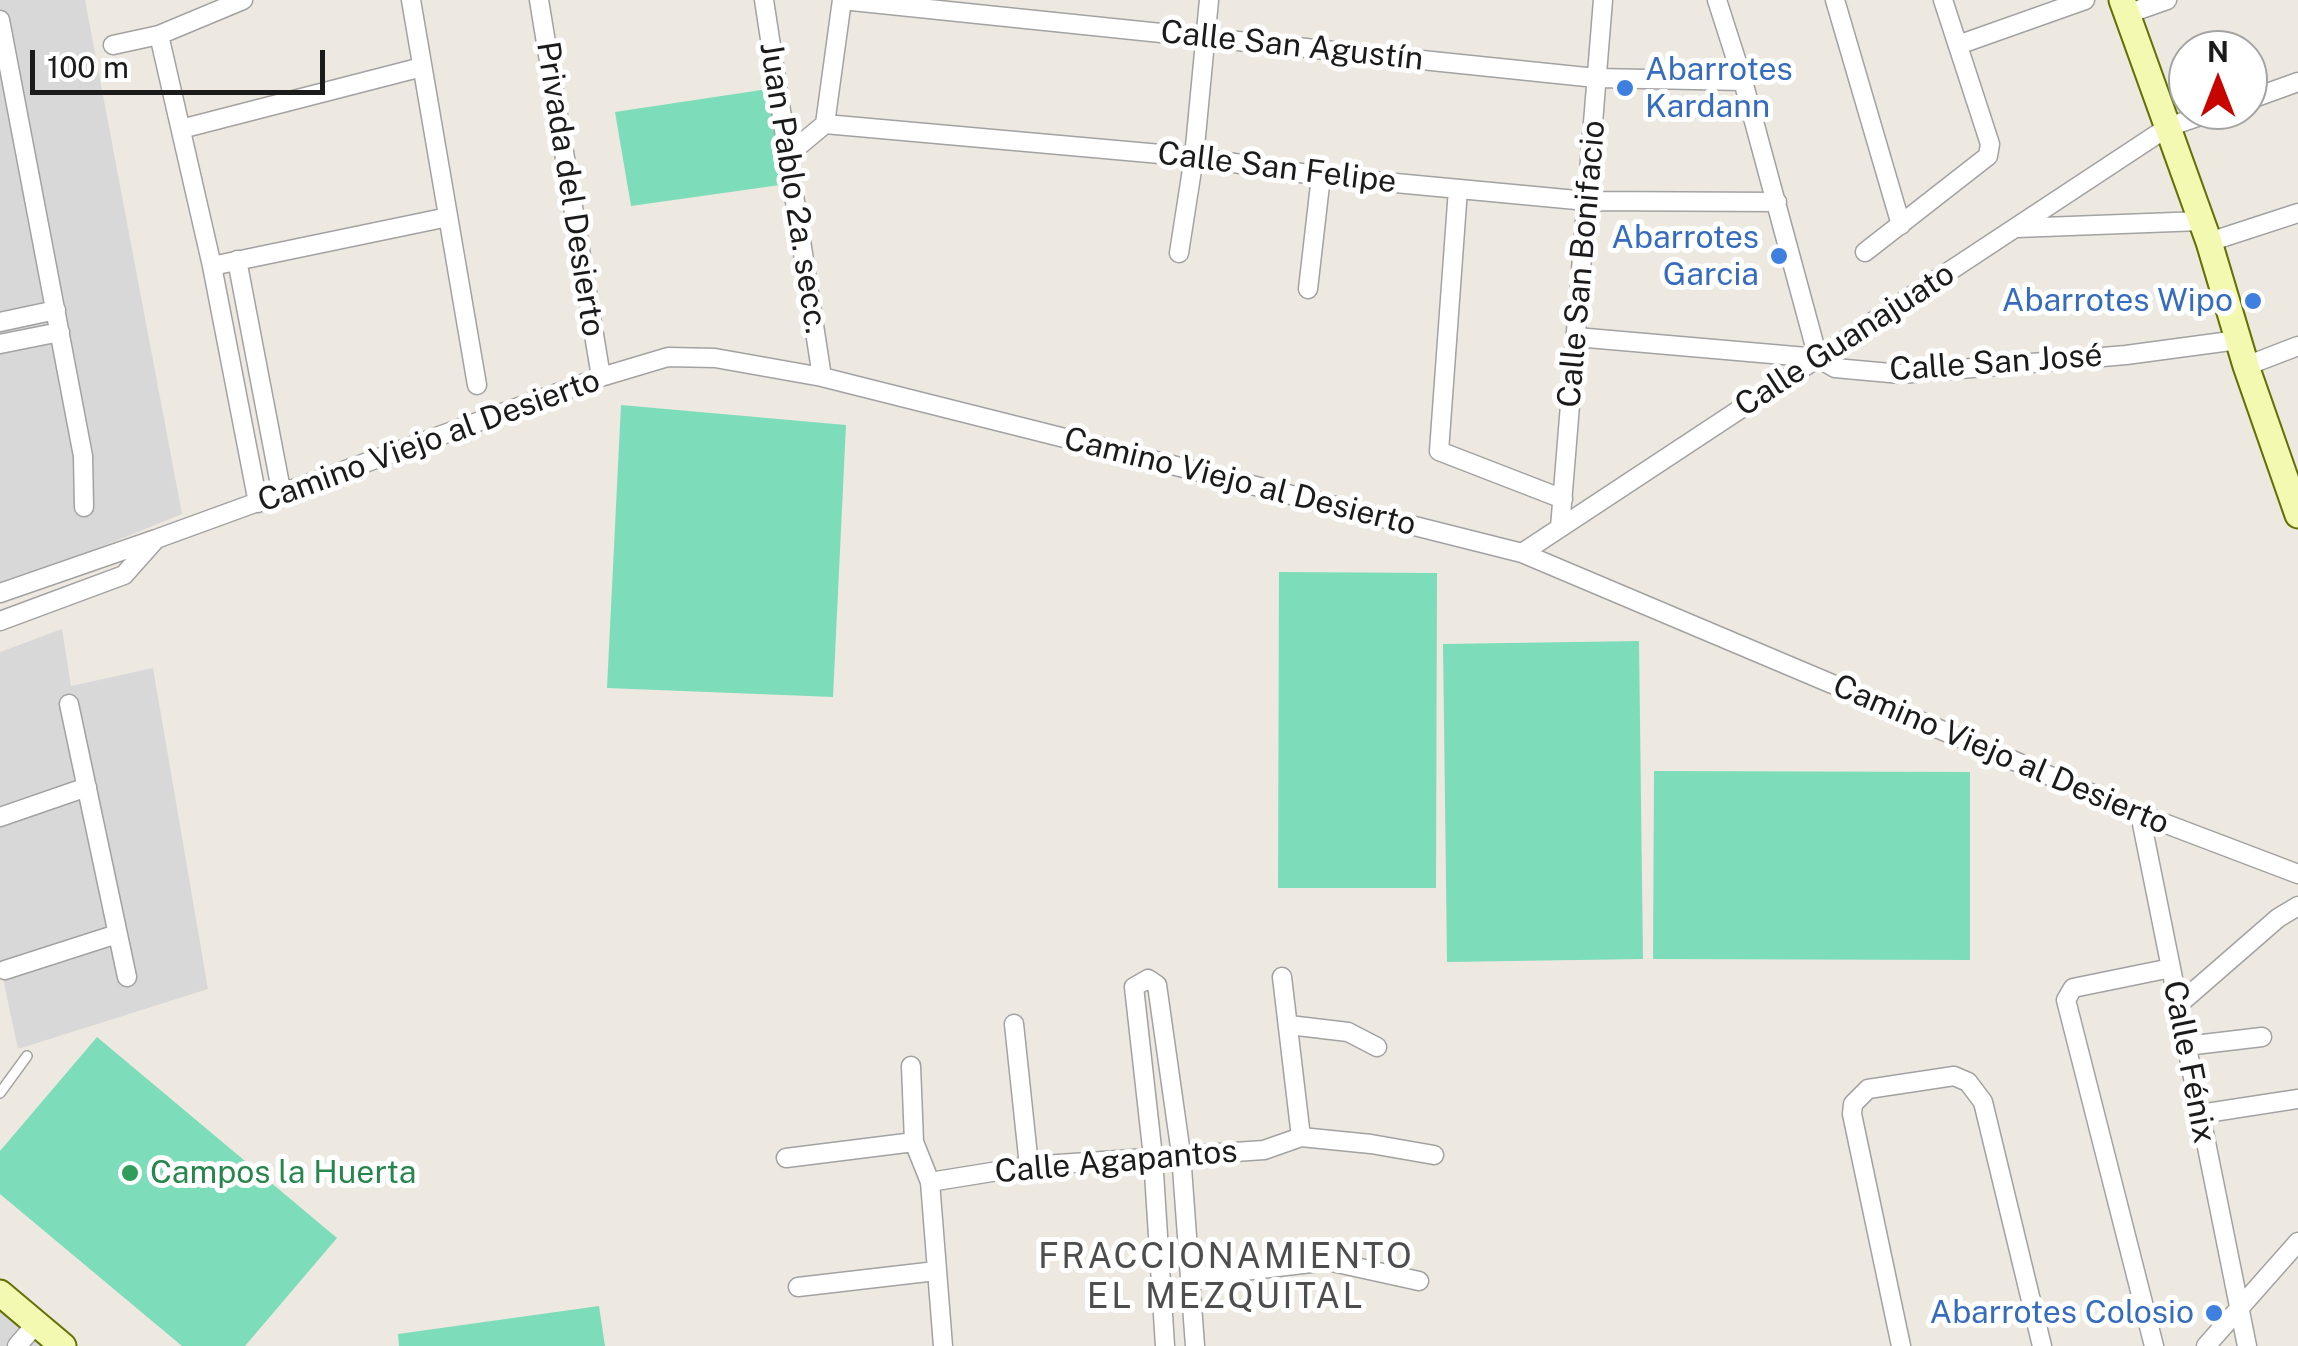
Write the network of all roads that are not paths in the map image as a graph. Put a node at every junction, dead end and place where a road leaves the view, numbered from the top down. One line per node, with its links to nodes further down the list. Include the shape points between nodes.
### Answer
1 (243, 0): 16 (street)
2 (411, 0): 20 (street)
3 (539, 0): 54 (street, Privada del Desierto)
4 (764, 0): 29 (street, Juan Pablo 2a. secc.)
5 (842, 0): 17 (street, Calle San Agustín); 25 (street)
6 (1210, 0): 17 (street)
7 (1603, 0): 21 (street, Calle San Bonifacio)
8 (1717, 0): 22 (street)
9 (1835, 0): 37 (street)
10 (1943, 0): 19 (street)
11 (2085, 0): 13 (street)
12 (2167, 0): 14 (street)
13 (2046, 6): 19 (street)
14 (2125, 7): 26 (street)
15 (0, 20): 45 (street)
16 (159, 34): 18 (street); 27 (street)
17 (1206, 36): 21 (street, Calle San Agustín); 30 (street)
18 (112, 45)
19 (1958, 45): 37 (street, via 1990,144 1988,156)
20 (422, 68): 27 (street); 36 (street)
21 (1596, 78): 22 (street, Calle San Agustín); 33 (street, Calle San Bonifacio)
22 (1743, 82): 34 (street)
23 (2298, 82): 24 (street)
24 (2268, 93)
25 (825, 124): 29 (street); 30 (street, Calle San Felipe)
26 (2168, 127): 38 (street, Calle Guanajuato)
27 (181, 129): 43 (street)
28 (2169, 130): 39 (street)
29 (789, 154): 55 (street, Juan Pablo 2a. secc.)
30 (1194, 157): 31 (street, Calle San Felipe); 41 (street)
31 (1321, 176): 32 (street, Calle San Felipe); 44 (street)
32 (1458, 189): 33 (street, Calle San Felipe); 58 (street, via 1439,451)
33 (1587, 201): 34 (street, Calle San Felipe); 48 (street, Calle San Bonifacio)
34 (1777, 202): 52 (street)
35 (2298, 213): 39 (street)
36 (448, 217): 42 (street); 56 (street)
37 (1902, 225): 40 (street)
38 (2014, 228): 39 (street); 52 (street, Calle Guanajuato)
39 (2205, 231): 49 (street)
40 (1865, 252)
41 (1178, 253)
42 (237, 260): 43 (street); 57 (street)
43 (212, 266): 59 (street)
44 (1308, 289)
45 (56, 310): 46 (street); 47 (street)
46 (0, 322)
47 (60, 332): 50 (street); 60 (street, via 84,456)
48 (1576, 337): 52 (street, Calle San José); 58 (street, Calle San Bonifacio)
49 (2238, 340): 52 (street, Calle San José, via 1900,374 1835,368); 53 (street)
50 (0, 344)
51 (2298, 346): 53 (street)
52 (1818, 358): 62 (street, Calle Guanajuato)
53 (2246, 366): 61 (street)
54 (600, 377): 55 (street, Camino Viejo al Desierto, via 668,358 715,358); 57 (street, Camino Viejo al Desierto)
55 (822, 377): 64 (street, Camino Viejo al Desierto)
56 (477, 386)
57 (282, 495): 59 (street, Camino Viejo al Desierto)
58 (1563, 499): 62 (street, Calle San Bonifacio)
59 (258, 504): 63 (street, Camino Viejo al Desierto)
60 (84, 507)
61 (2298, 514)
62 (1560, 528): 64 (street, Calle Guanajuato)
63 (156, 539): 65 (street, Camino Viejo al Desierto); 66 (street, Camino Viejo al Desierto, via 124,576)
64 (1522, 553): 69 (street, Camino Viejo al Desierto)
65 (0, 593)
66 (0, 621)
67 (69, 704): 68 (street)
68 (86, 787): 70 (street); 73 (street)
69 (2140, 814): 71 (street, Camino Viejo al Desierto); 74 (street, Calle Fénix)
70 (0, 817)
71 (2298, 874)
72 (2298, 906): 78 (street)
73 (118, 934): 75 (street); 76 (street)
74 (2170, 968): 78 (street, Calle Fénix); 112 (street, via 2073,988 2066,1000)
75 (5, 970)
76 (126, 976)
77 (1282, 977): 80 (street)
78 (2178, 1005): 82 (street, Calle Fénix)
79 (1014, 1024): 95 (street)
80 (1290, 1026): 83 (street, via 1348,1032); 89 (street)
81 (2262, 1037): 82 (street)
82 (2186, 1046): 88 (street, Calle Fénix)
83 (1377, 1047)
84 (27, 1056): 86 (lane)
85 (911, 1066): 90 (street)
86 (0, 1094)
87 (2298, 1099): 88 (street)
88 (2200, 1114): 103 (street, Calle Fénix)
89 (1300, 1138): 91 (street, Calle Agapantos, via 1264,1150); 92 (street, Calle Agapantos)
90 (914, 1142): 94 (street); 96 (street)
91 (1181, 1154): 93 (street, Calle Agapantos); 93 (street, via 1158,985 1142,980 1134,987); 99 (street)
92 (1434, 1156)
93 (1154, 1157): 95 (street, Calle Agapantos); 108 (street)
94 (786, 1158)
95 (1029, 1166): 96 (street, Calle Agapantos)
96 (930, 1182): 98 (street)
97 (2298, 1242): 103 (street)
98 (936, 1271): 101 (street); 107 (street)
99 (1192, 1276): 100 (street, via 1328,1261); 109 (street)
100 (1419, 1281)
101 (798, 1287)
102 (0, 1293): 104 (street)
103 (2238, 1309): 113 (street); 114 (street, Calle Fénix)
104 (36, 1324): 105 (street); 106 (street)
105 (17, 1346)
106 (63, 1346)
107 (944, 1346)
108 (1165, 1346)
109 (1196, 1346)
110 (1901, 1346): 111 (street, via 1853,1104 1868,1088 1954,1076 1983,1102)
111 (2042, 1346)
112 (2154, 1346)
113 (2206, 1346)
114 (2246, 1346)

